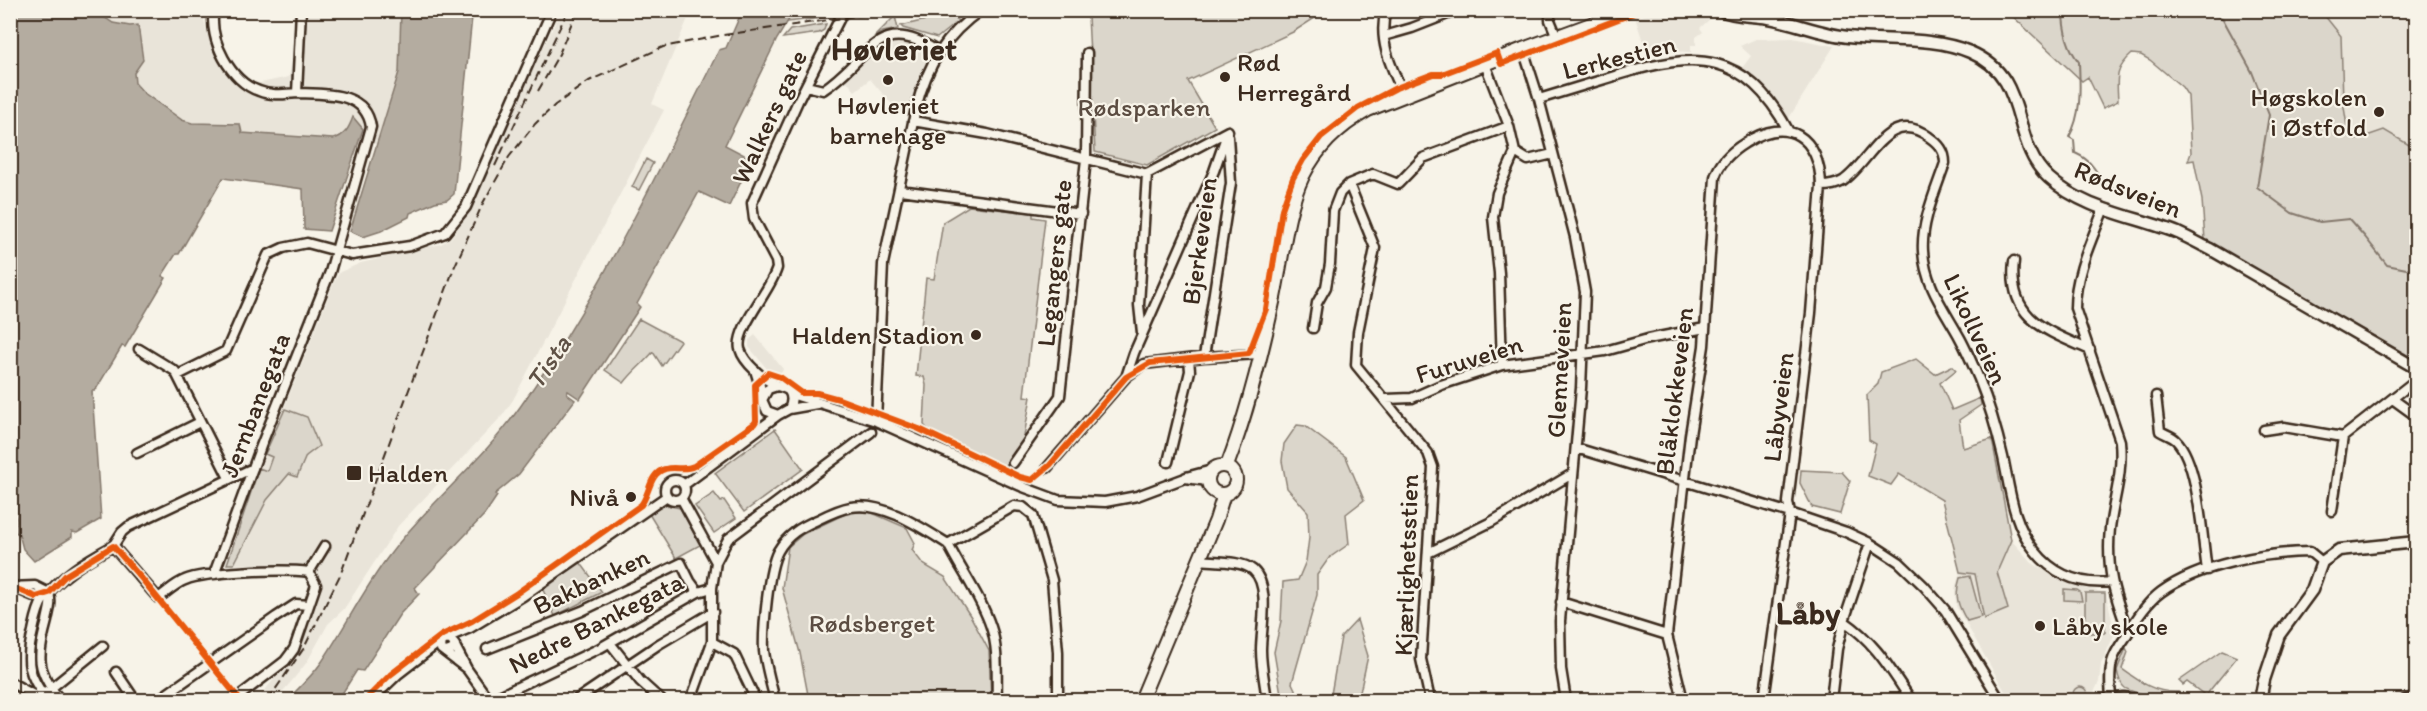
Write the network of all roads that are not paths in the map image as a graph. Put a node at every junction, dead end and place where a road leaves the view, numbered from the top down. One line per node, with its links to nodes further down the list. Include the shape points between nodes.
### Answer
1 (213, 10): 18 (street, via 218,45 243,82 269,94)
2 (301, 10): 18 (street)
3 (552, 10): 34 (street, via 466,207 445,233 368,254)
4 (844, 10): 17 (street, Walkers gate)
5 (981, 10): 14 (street)
6 (1386, 10): 11 (street)
7 (1458, 10): 11 (street)
8 (1550, 10): 12 (street)
9 (1629, 10): 12 (highway)
10 (1723, 11): 32 (main road, Rødsveien, via 1848,37 1945,44 1971,52 1989,63 2009,86 2030,152 2047,176 2060,187)
11 (1384, 36): 19 (street, via 1386,53)
12 (1557, 37): 13 (highway)
13 (1523, 49): 16 (highway); 20 (street, Glenneveien)
14 (938, 52): 17 (street, via 908,36 891,36 868,49 823,90); 21 (street, via 922,85)
15 (1087, 53): 27 (street, Legangers gate)
16 (1485, 64): 19 (highway); 22 (street)
17 (806, 86): 47 (street, Walkers gate, via 752,203 754,219 777,268 741,339 741,352)
18 (297, 93): 34 (street, Jernbanegata, via 349,98 370,117 368,142)
19 (1404, 95): 42 (highway, via 1345,125 1317,153 1302,178 1285,229 1273,306)
20 (1539, 99): 23 (street, Lerkestien, via 1655,64 1680,60 1712,62 1749,80 1777,109); 26 (street, Glenneveien)
21 (913, 121): 27 (street, via 987,134); 31 (street)
22 (1509, 126): 25 (street); 29 (street, via 1423,158 1398,184 1373,174)
23 (1788, 130): 30 (street, Låbyveien, via 1812,147); 37 (street, Blåklokkeveien, via 1773,129 1753,138 1726,157 1717,169)
24 (1228, 131): 28 (street); 38 (street); 43 (street, Bjerkeveien, via 1230,183)
25 (1515, 152): 26 (street, via 1528,160); 45 (street, via 1497,193 1493,217)
26 (1553, 154): 41 (street, Glenneveien, via 1582,267)
27 (1086, 159): 28 (street); 33 (street, Legangers gate)
28 (1147, 174): 38 (street, via 1139,305)
29 (1349, 184): 36 (street, via 1340,193 1333,212 1330,264); 55 (street, Kjærlighetsstien, via 1375,248 1358,332 1356,365)
30 (1821, 186): 84 (street, Låbyveien, via 1788,502); 97 (street, Likollveien, via 1843,181 1885,136 1898,128 1914,129 1940,146 1945,163 1926,222 1926,272 1935,297 1980,381 2016,517 2036,552 2055,569 2076,582)
31 (900, 190): 33 (street); 62 (street, via 883,264)
32 (2104, 208): 40 (street, via 2076,289 2075,308); 46 (main road, Rødsveien, via 2210,249)
33 (1081, 214): 71 (street, Legangers gate, via 1060,396)
34 (335, 250): 48 (street, via 307,243 268,255 226,351); 73 (street, Jernbanegata, via 330,272)
35 (2014, 261): 40 (street, via 2015,290 2028,315 2039,327)
36 (1313, 328)
37 (1705, 328): 41 (street, Furuveien); 78 (street, Blåklokkeveien)
38 (1143, 333): 49 (street)
39 (139, 348): 48 (street)
40 (2090, 350): 97 (street, via 2113,414 2122,463 2110,528)
41 (1583, 353): 45 (street, Furuveien); 68 (street, Glenneveien)
42 (1260, 354): 43 (street); 72 (highway, via 1248,408)
43 (1204, 357): 44 (street)
44 (1189, 358): 49 (street, via 1150,363); 70 (street, via 1190,371)
45 (1502, 365): 55 (street, Furuveien, via 1412,398)
46 (2416, 368)
47 (755, 370): 51 (street, Walkers gate); 53 (street, Walkers gate)
48 (177, 375): 63 (street)
49 (1126, 377): 74 (street)
50 (2416, 380): 56 (street)
51 (777, 386): 52 (street); 53 (street)
52 (790, 394): 57 (street); 58 (street)
53 (763, 396): 59 (street)
54 (2156, 396): 94 (street, via 2160,431 2175,439 2188,458)
55 (1386, 399): 90 (street, Kjærlighetsstien, via 1428,453 1433,467)
56 (2394, 400): 61 (street); 67 (street)
57 (821, 403): 58 (street); 62 (street)
58 (789, 409): 60 (street)
59 (767, 411): 60 (street); 65 (street)
60 (778, 415): 65 (street)
61 (2416, 416)
62 (876, 421): 76 (street, via 1059,500 1119,500 1185,478)
63 (200, 422): 69 (street); 77 (street)
64 (2264, 430): 67 (street, via 2284,427)
65 (757, 432): 79 (street)
66 (871, 432): 92 (street, via 732,535)
67 (2343, 436): 83 (street)
68 (1576, 448): 75 (street, Glenneveien); 78 (street)
69 (136, 453)
70 (1168, 462)
71 (1013, 463)
72 (1227, 466): 76 (highway, via 1219,466); 80 (highway, via 1235,474 1236,483)
73 (253, 468): 77 (street); 96 (street, Jernbanegata)
74 (1047, 468)
75 (1572, 474): 90 (street, via 1494,521); 102 (street, Glenneveien)
76 (1210, 476): 80 (highway, via 1213,490)
77 (230, 478): 88 (street, via 128,527)
78 (1685, 480): 84 (street); 108 (street, Blåklokkeveien)
79 (684, 485): 81 (street, via 675,479 668,482 664,488); 82 (street)
80 (1224, 494): 91 (highway)
81 (667, 496): 82 (street); 106 (street, via 545,582)
82 (681, 498): 92 (street)
83 (2332, 511)
84 (1790, 513): 85 (street); 143 (street, Låbyveien)
85 (1870, 543): 105 (street); 146 (street, via 1899,562 1945,610)
86 (2416, 543): 93 (main road, via 2339,550)
87 (948, 544): 135 (street, via 912,522 868,507 851,507 797,529 777,552 764,628 764,652); 136 (street, via 992,628); 137 (street, via 1017,506 1032,515 1052,580)
88 (113, 546): 96 (street, via 158,598 186,579); 101 (street, via 76,568)
89 (325, 546): 95 (street)
90 (1428, 553): 140 (street, Kjærlighetsstien, via 1421,659)
91 (1199, 560): 138 (highway); 139 (street, via 1251,568 1260,580 1261,652)
92 (716, 562): 99 (street)
93 (2322, 562): 94 (street, via 2310,552 2297,552); 149 (main road, via 2312,590 2279,635)
94 (2207, 570): 107 (street, via 2159,593)
95 (309, 572): 96 (street); 103 (street, via 316,585)
96 (214, 574)
97 (2110, 582): 107 (street)
98 (13, 586): 101 (street, via 35,586)
99 (712, 588): 100 (street, Nedre Bankegata); 104 (street)
100 (698, 592): 111 (street, Nedre Bankegata); 114 (street, Bakbanken, via 681,563 582,611)
101 (49, 593): 121 (street, via 52,603 39,657 40,669); 123 (street, via 41,602 27,661)
102 (1561, 602): 108 (street); 141 (street, Glenneveien, via 1561,669)
103 (309, 606): 128 (street, via 296,604); 129 (street, via 294,649 285,661)
104 (713, 612): 110 (street); 117 (street)
105 (1844, 621): 144 (street); 145 (street, via 1878,650)
106 (463, 631): 109 (street); 113 (street)
107 (2128, 632): 147 (street, via 2112,660)
108 (1666, 634): 142 (street, Blåklokkeveien)
109 (444, 639): 113 (street, via 450,639); 115 (street, via 441,649); 116 (street)
110 (712, 642): 133 (street); 134 (street, via 734,654)
111 (610, 643): 117 (street); 122 (street, Nedre Bankegata)
112 (103, 646): 121 (street)
113 (455, 646): 115 (street); 118 (street)
114 (487, 649)
115 (446, 652): 116 (street); 118 (street)
116 (418, 659): 125 (street)
117 (628, 667): 131 (street); 132 (street)
118 (467, 669): 130 (street)
119 (116, 672): 127 (street)
120 (10, 682): 123 (street)
121 (51, 689): 123 (street); 126 (street)
122 (499, 696)
123 (41, 698)
124 (2416, 698): 150 (street)
125 (376, 699)
126 (60, 700)
127 (135, 700)
128 (158, 700)
129 (234, 700)
130 (489, 700)
131 (576, 700)
132 (661, 700)
133 (691, 700)
134 (756, 700)
135 (775, 700)
136 (997, 700)
137 (1058, 700)
138 (1141, 700)
139 (1267, 700)
140 (1430, 700)
141 (1566, 700)
142 (1683, 700)
143 (1764, 700)
144 (1831, 700)
145 (1911, 700)
146 (2000, 700)
147 (2108, 700): 148 (street)
148 (2144, 700)
149 (2260, 700)
150 (2406, 700)

